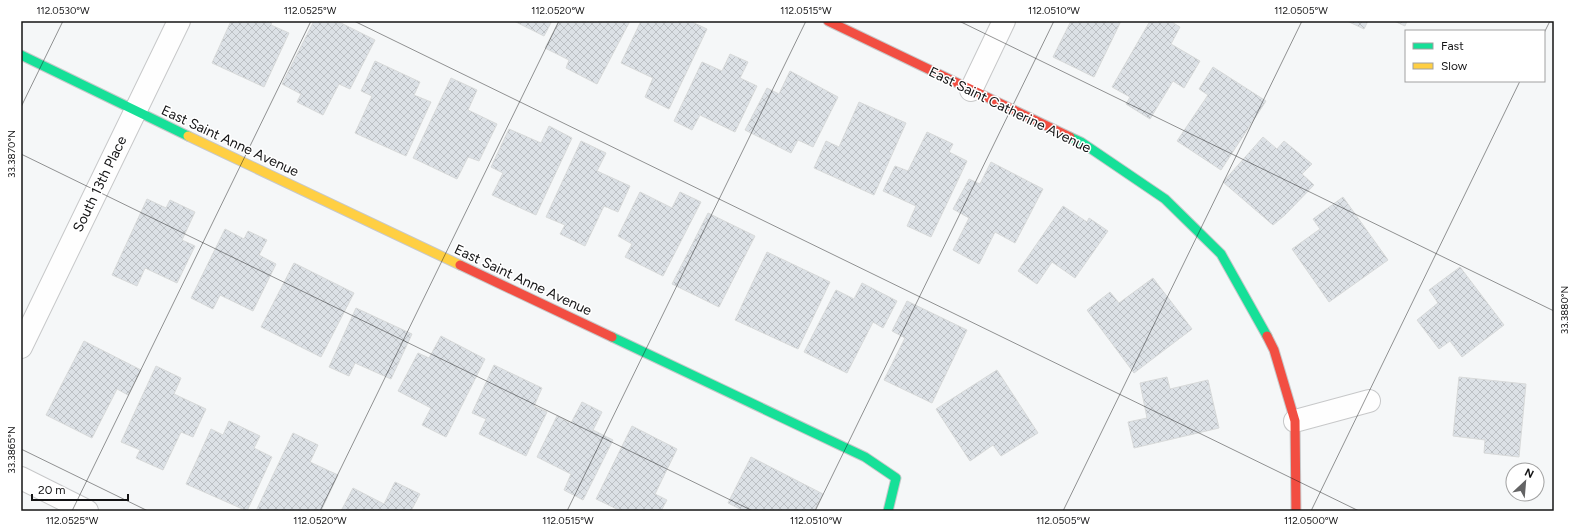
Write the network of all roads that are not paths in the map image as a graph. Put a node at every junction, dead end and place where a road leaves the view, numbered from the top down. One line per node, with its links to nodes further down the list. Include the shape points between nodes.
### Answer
1 (179, 21): 6 (street, South 13th Place)
2 (828, 21): 5 (street, East Saint Catherine Avenue)
3 (1004, 21): 5 (street)
4 (21, 55): 6 (street, East Saint Anne Avenue)
5 (971, 90): 9 (street, East Saint Catherine Avenue, via 1081,142 1165,199 1221,254 1274,350)
6 (135, 111): 7 (street, South 13th Place); 12 (street, East Saint Anne Avenue, via 865,457 896,478)
7 (21, 347)
8 (1369, 401): 9 (street)
9 (1295, 421): 13 (street, East Saint Catherine Avenue)
10 (21, 478): 11 (street)
11 (87, 511)
12 (888, 511)
13 (1296, 511)

